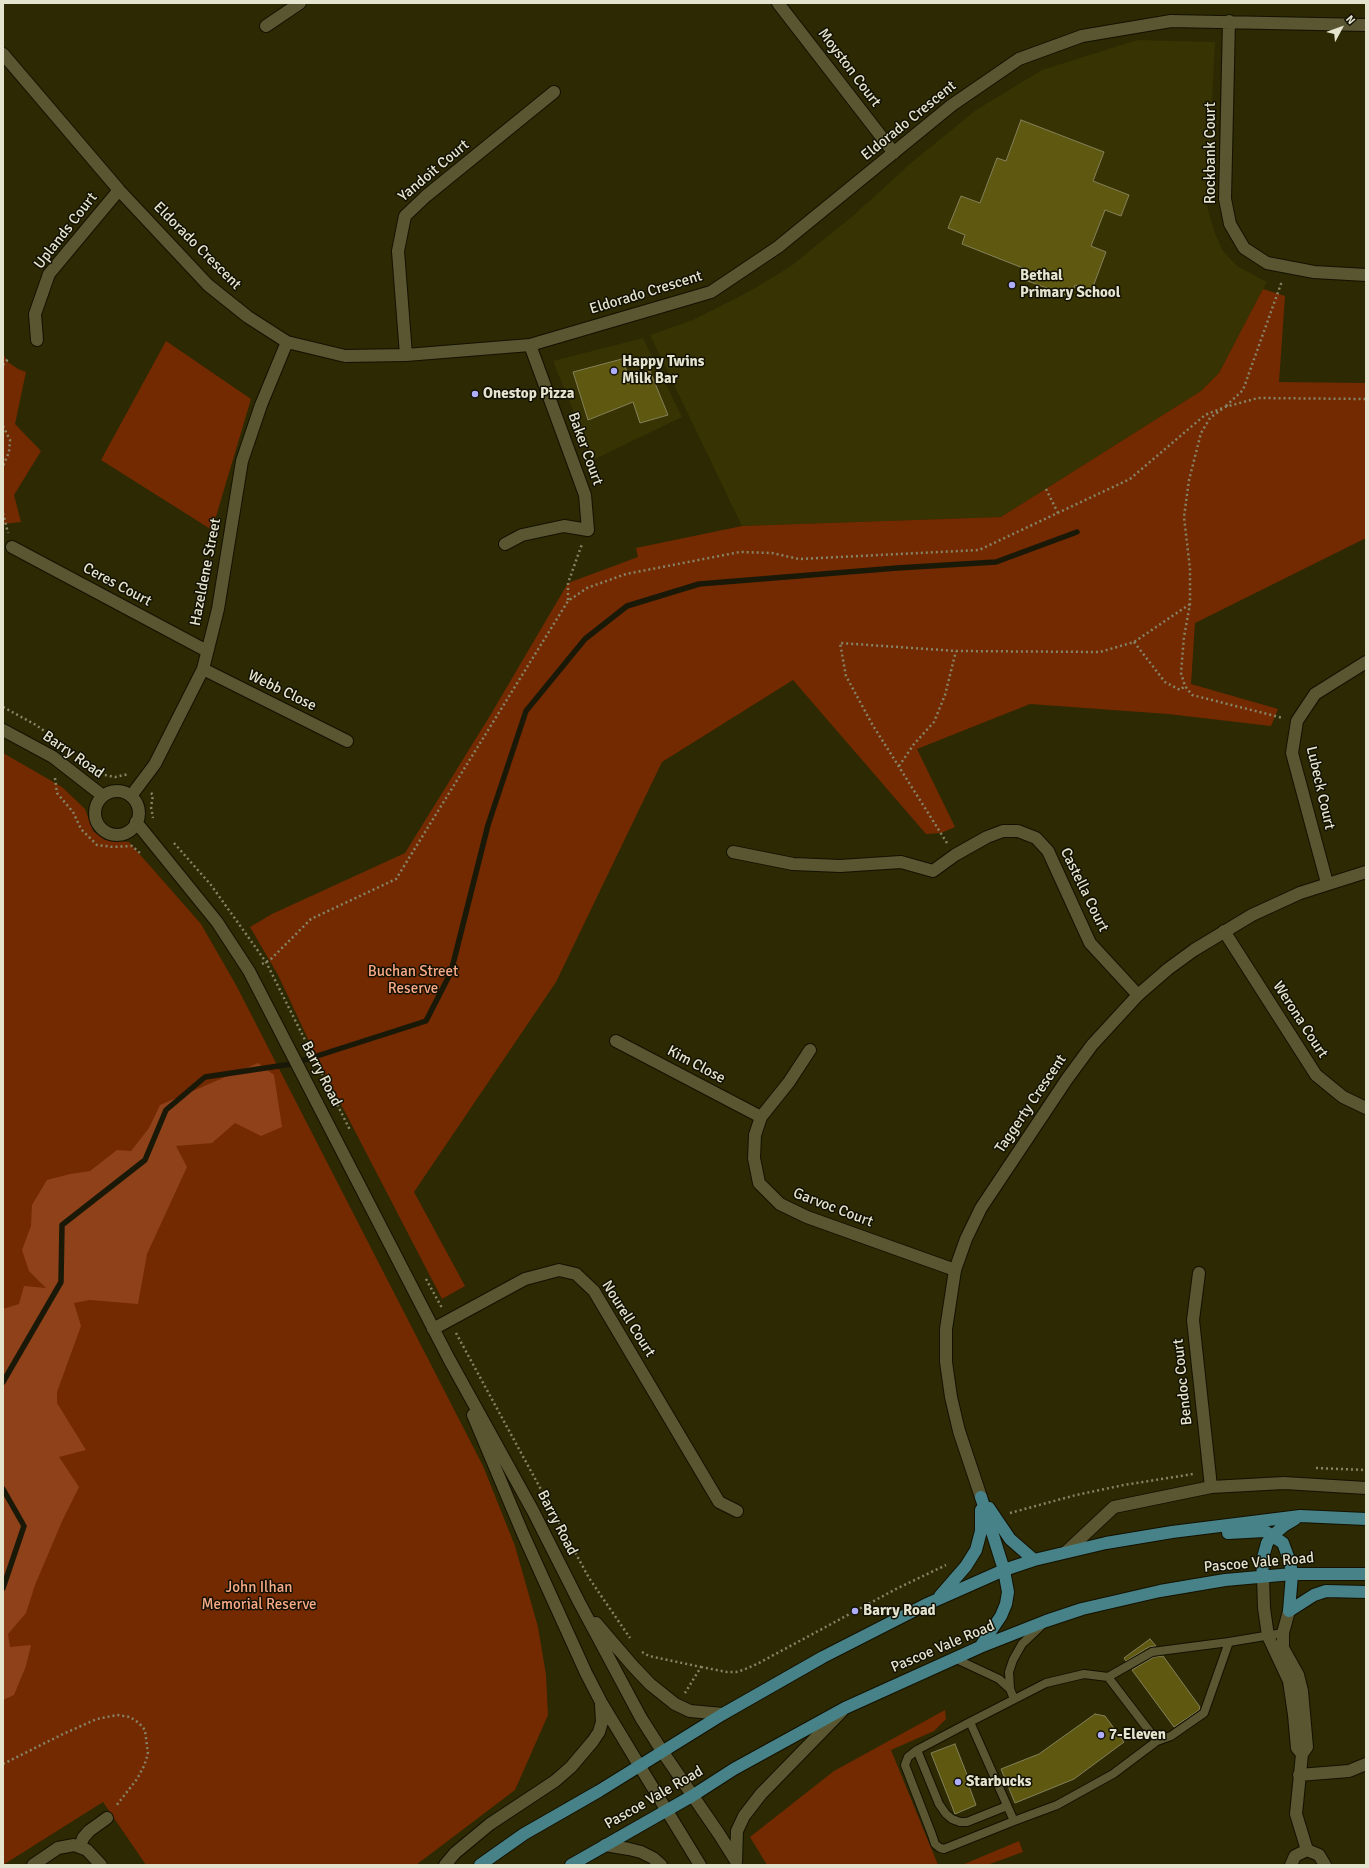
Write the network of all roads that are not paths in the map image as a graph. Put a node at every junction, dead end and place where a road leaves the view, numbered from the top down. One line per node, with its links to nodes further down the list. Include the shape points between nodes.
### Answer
1 (300, 3): 5 (street)
2 (778, 3): 8 (street, Moyston Court)
3 (1229, 21): 4 (street, Eldorado Crescent); 8 (street, Eldorado Crescent, via 1172,21 1082,36 1019,59 952,105); 10 (street, Rockbank Court, via 1225,198 1230,224 1244,248 1267,263 1314,272)
4 (1366, 25)
5 (266, 26)
6 (3, 54): 9 (street, Eldorado Crescent)
7 (554, 92): 14 (street, Yandoit Court, via 405,216 398,251)
8 (894, 153): 13 (street, Eldorado Crescent, via 778,247 711,292)
9 (119, 190): 11 (street, Uplands Court, via 49,274 35,314); 12 (street, Eldorado Crescent, via 208,285 248,317)
10 (1366, 275)
11 (37, 340)
12 (287, 342): 14 (street, Eldorado Crescent, via 345,356); 17 (street, Hazeldene Street, via 261,405 242,461 218,609)
13 (530, 345): 14 (street, Eldorado Crescent); 15 (street, Baker Court, via 585,494 588,530 564,526 522,535)
14 (406, 355)
15 (505, 544)
16 (12, 547): 17 (street, Ceres Court)
17 (207, 651): 19 (street, Hazeldene Street)
18 (1366, 662): 27 (street, Lubeck Court, via 1315,694 1296,721 1292,753)
19 (203, 669): 21 (street, Webb Close); 23 (street, Hazeldene Street, via 154,764)
20 (3, 730): 22 (street, Barry Road, via 53,757)
21 (347, 741)
22 (102, 796): 23 (street, via 114,791); 24 (street, via 98,801 95,815 100,828 120,835)
23 (131, 796): 24 (street, via 138,808)
24 (136, 822): 36 (street, Barry Road, via 217,922 249,971)
25 (733, 852): 29 (street, Castella Court, via 793,864 840,866 900,862 933,871 987,836 1003,831 1018,831 1036,838 1048,851 1090,943)
26 (1366, 872): 27 (street, Taggerty Crescent)
27 (1327, 883): 28 (street, Taggerty Crescent, via 1274,904)
28 (1224, 931): 29 (street, Taggerty Crescent, via 1168,969); 32 (street, Werona Court, via 1316,1075 1343,1097)
29 (1138, 995): 34 (street, Taggerty Crescent, via 1092,1045 1002,1175 966,1238)
30 (616, 1041): 33 (street, Kim Close)
31 (810, 1050): 33 (street, Garvoc Court)
32 (1366, 1108)
33 (761, 1117): 34 (street, Garvoc Court, via 754,1135 754,1158 759,1183 780,1204 807,1217)
34 (955, 1270): 40 (street, Taggerty Crescent, via 946,1330 946,1362 959,1431)
35 (1199, 1273): 38 (street, Bendoc Court, via 1193,1320)
36 (433, 1329): 37 (street, Barry Road); 41 (street, Nourell Court, via 524,1279 559,1270 576,1274 594,1291 719,1502)
37 (449, 1359): 54 (street, Barry Road, via 534,1511); 65 (street, Barry Road, via 523,1534)
38 (1211, 1488): 39 (street, via 1284,1483); 46 (street, via 1114,1507)
39 (1366, 1488)
40 (981, 1497): 47 (main road, via 1010,1539); 48 (main road); 53 (main road, via 982,1531 976,1550 966,1566)
41 (737, 1511)
42 (1300, 1516): 43 (main road); 44 (main road); 45 (main road)
43 (1366, 1519)
44 (1172, 1532): 45 (main road, via 1264,1531); 46 (main road)
45 (1272, 1536): 49 (main road, via 1283,1543); 51 (main road, via 1262,1560)
46 (1066, 1552): 47 (main road)
47 (1034, 1560): 48 (main road)
48 (1004, 1570): 53 (main road); 60 (main road, via 1008,1592 1006,1604)
49 (1292, 1574): 50 (main road, Pascoe Vale Road); 51 (main road, Pascoe Vale Road); 55 (main road)
50 (1366, 1574)
51 (1263, 1576): 56 (main road, Pascoe Vale Road, via 1160,1590 1082,1609); 58 (street)
52 (1366, 1592): 55 (main road, via 1326,1591 1314,1595)
53 (936, 1600): 67 (main road, via 823,1657)
54 (579, 1602): 67 (street, via 632,1666 675,1704 690,1711); 71 (street, Barry Road, via 641,1718)
55 (1289, 1611): 57 (street)
56 (1046, 1621): 60 (main road, Pascoe Vale Road); 63 (lane, via 1022,1644 1013,1660 1009,1672)
57 (1283, 1633): 58 (lane); 72 (street, via 1283,1648 1298,1675 1302,1691 1307,1747)
58 (1268, 1636): 59 (lane); 72 (street, via 1289,1681 1297,1748)
59 (1230, 1642): 62 (lane, via 1152,1652); 69 (lane, via 1204,1713 1171,1736)
60 (980, 1647): 61 (main road, Pascoe Vale Road)
61 (954, 1658): 63 (lane, via 991,1675); 66 (main road, Pascoe Vale Road)
62 (1108, 1677): 64 (lane, via 1084,1674 1053,1681); 69 (lane)
63 (1010, 1689): 64 (lane)
64 (1014, 1699): 68 (lane)
65 (601, 1702): 74 (street, Barry Road); 87 (street, via 602,1722 599,1732 571,1767 555,1781 490,1824)
66 (845, 1708): 76 (main road, Pascoe Vale Road, via 734,1769); 84 (street, via 761,1794 744,1816 737,1831)
67 (723, 1714): 71 (main road)
68 (970, 1722): 70 (lane); 77 (lane)
69 (1157, 1741): 80 (lane, via 1106,1778 1057,1805)
70 (917, 1750): 77 (lane, via 939,1804 952,1819 967,1822); 80 (lane, via 908,1757 905,1766 935,1844 940,1848 944,1849)
71 (662, 1751): 74 (main road); 76 (street, Barry Road)
72 (1302, 1754): 75 (street)
73 (1366, 1764): 75 (street, via 1332,1774)
74 (639, 1765): 78 (street, Barry Road); 88 (main road, via 524,1834)
75 (1299, 1774): 83 (street, via 1296,1814)
76 (692, 1796): 78 (main road, Pascoe Vale Road); 84 (street, Barry Road)
77 (1007, 1806): 80 (lane)
78 (667, 1810): 81 (main road, Pascoe Vale Road); 91 (street, Barry Road)
79 (108, 1818): 82 (street, via 89,1831)
80 (1014, 1822)
81 (605, 1845): 89 (main road, Pascoe Vale Road); 90 (street, via 641,1852)
82 (80, 1846): 85 (street, via 58,1848); 86 (street)
83 (1307, 1850): 92 (street, via 1295,1856); 93 (street, via 1319,1855)
84 (737, 1864)
85 (33, 1865)
86 (101, 1865)
87 (445, 1865)
88 (480, 1865)
89 (570, 1865)
90 (661, 1865)
91 (700, 1865)
92 (1291, 1865)
93 (1325, 1865)

